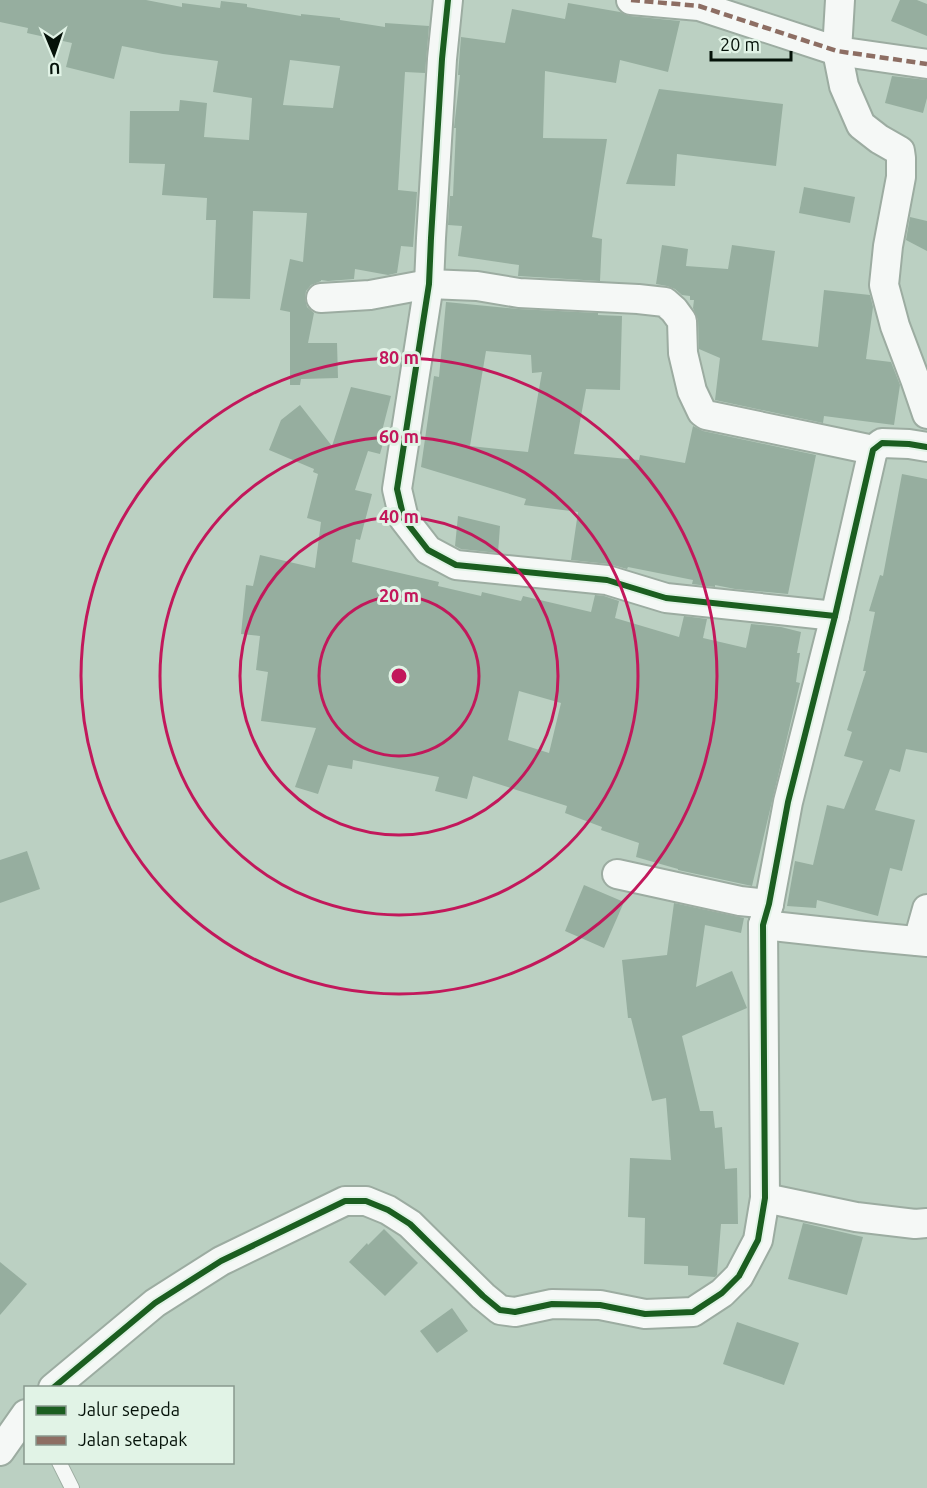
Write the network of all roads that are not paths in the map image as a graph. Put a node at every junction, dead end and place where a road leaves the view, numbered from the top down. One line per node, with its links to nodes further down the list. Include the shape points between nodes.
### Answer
1 (448, 0): 6 (street)
2 (631, 0): 4 (street, via 699,6)
3 (840, 0): 4 (street)
4 (837, 51): 5 (street); 8 (street, via 844,86 861,125 900,151 902,159 884,285)
5 (927, 64)
6 (429, 284): 7 (street, via 370,296); 10 (street, via 665,302 682,321 683,353 692,391 706,415); 11 (street, via 398,489 404,519 428,550 456,565 607,580 666,598)
7 (321, 298)
8 (927, 414)
9 (927, 447): 10 (street, via 882,443)
10 (873, 450): 11 (street)
11 (835, 616): 14 (street, via 788,802)
12 (617, 874): 14 (street, via 740,901)
13 (927, 909): 15 (street)
14 (766, 915): 15 (street); 16 (street)
15 (922, 941)
16 (765, 1198): 17 (street, via 856,1217); 18 (street, via 758,1240 740,1276 693,1312 645,1314 600,1305 552,1304 515,1312 500,1310 410,1224 366,1201 345,1201 221,1261 155,1303)
17 (927, 1223)
18 (55, 1386)
19 (24, 1417): 20 (street)
20 (0, 1451)
21 (60, 1464): 22 (lane)
22 (72, 1488)

